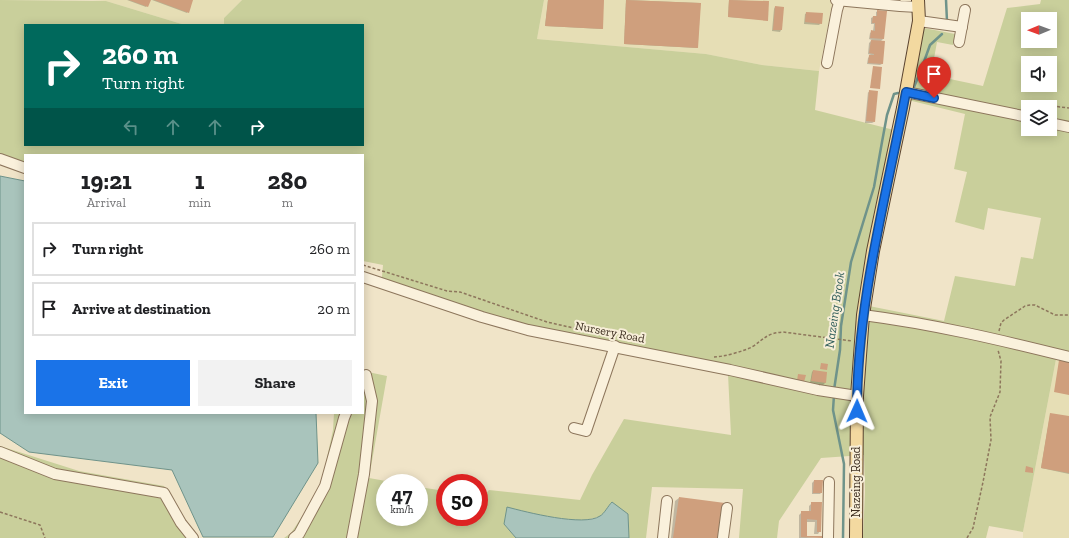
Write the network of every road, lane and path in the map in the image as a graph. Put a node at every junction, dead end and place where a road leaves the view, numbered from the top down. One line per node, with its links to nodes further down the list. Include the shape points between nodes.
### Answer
1 (836, 0): 2 (street)
2 (840, 0): 3 (street); 10 (street)
3 (867, 2): 4 (street)
4 (900, 3): 5 (street)
5 (918, 3): 7 (main road, Nazeing Road)
6 (965, 10): 8 (street)
7 (919, 21): 8 (street); 11 (main road, Nazeing Road)
8 (962, 27): 9 (street)
9 (959, 42)
10 (827, 63)
11 (906, 92): 14 (street); 21 (main road, Nazeing Road, via 874,244)
12 (1057, 107): 13 (path)
13 (1069, 108)
14 (1021, 116)
15 (1057, 124): 16 (street)
16 (1069, 127)
17 (0, 159): 18 (street)
18 (24, 168)
19 (364, 265): 25 (path, via 447,291 460,292)
20 (364, 277): 25 (street, Nursery Road, via 528,330)
21 (863, 315): 23 (street, via 915,322); 29 (main road, Nazeing Road)
22 (1069, 315): 23 (path, via 1055,315 1035,305 1025,306 1001,323)
23 (996, 339): 27 (street); 45 (path, via 1001,361 1000,392 990,417 991,440 973,528)
24 (856, 341): 26 (path, via 774,332 751,348)
25 (614, 342): 29 (street, Nursery Road, via 730,370); 31 (street, via 586,431)
26 (712, 357)
27 (1069, 357)
28 (364, 379): 40 (street, via 366,375 372,400 364,474)
29 (857, 396): 44 (main road, Nazeing Road)
30 (346, 414): 39 (street, via 325,486 299,534)
31 (574, 428)
32 (0, 452): 38 (street, via 55,474 164,493)
33 (829, 482): 43 (street)
34 (667, 501): 41 (street)
35 (727, 508): 42 (street)
36 (0, 512): 37 (path, via 40,525)
37 (45, 538)
38 (193, 538)
39 (294, 538)
40 (352, 538)
41 (663, 538)
42 (723, 538)
43 (828, 538)
44 (856, 538)
45 (967, 538)

